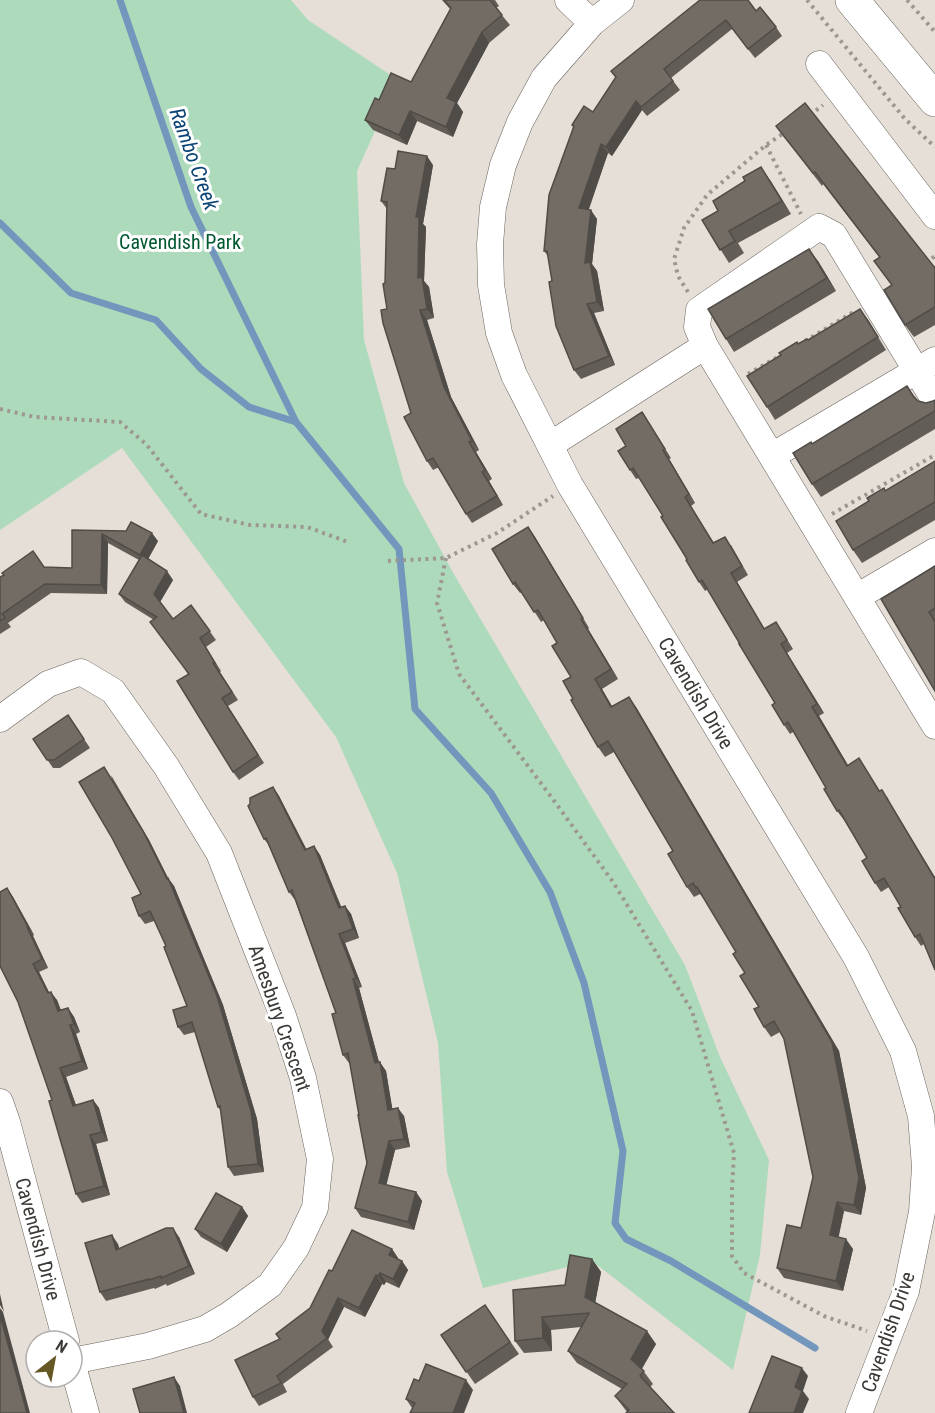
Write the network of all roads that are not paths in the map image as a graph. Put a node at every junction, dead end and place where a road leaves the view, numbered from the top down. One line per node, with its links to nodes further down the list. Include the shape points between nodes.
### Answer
1 (568, 0): 4 (street)
2 (621, 0): 4 (street, Cavendish Drive)
3 (852, 0): 6 (main road)
4 (592, 23): 11 (street, Cavendish Drive, via 544,78 520,122 503,165 493,207 491,285 499,333 513,375)
5 (819, 64): 7 (street)
6 (935, 100)
7 (935, 216)
8 (705, 346): 9 (street, via 697,327 699,310 819,227 834,235 874,300); 11 (street); 12 (street)
9 (926, 365): 10 (street); 12 (street)
10 (935, 400)
11 (550, 445): 22 (street, Cavendish Drive, via 570,485 856,957 903,1051 921,1116 926,1167 922,1212 906,1291)
12 (772, 456): 14 (street)
13 (935, 551): 14 (street)
14 (857, 597): 16 (street)
15 (0, 719): 19 (street, Amesbury Crescent, via 48,684 81,672 113,691 166,766 219,853 283,1016 303,1078 320,1159 315,1208 296,1248 270,1285 205,1329)
16 (935, 726)
17 (0, 1102): 18 (street, Cavendish Drive)
18 (63, 1329)
19 (84, 1359)
20 (79, 1389): 21 (street)
21 (86, 1413)
22 (859, 1413)

